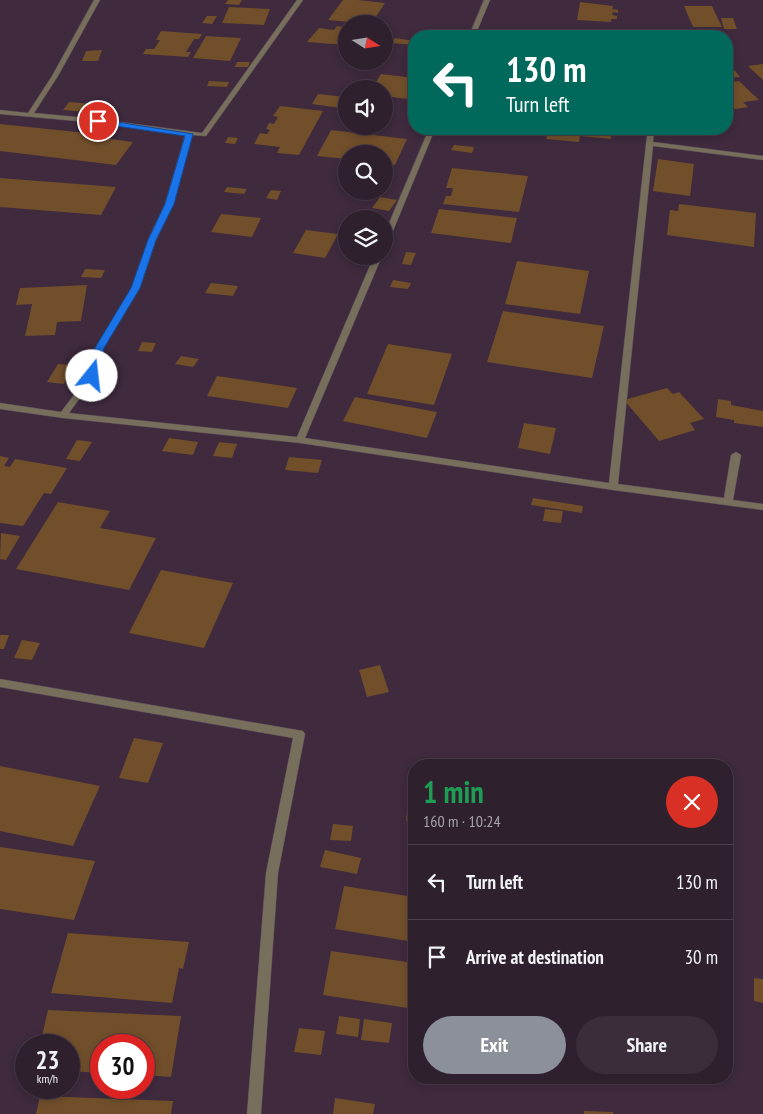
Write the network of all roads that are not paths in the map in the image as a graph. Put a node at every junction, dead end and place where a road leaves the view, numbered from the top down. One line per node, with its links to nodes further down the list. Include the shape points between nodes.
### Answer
1 (97, 0): 6 (street)
2 (300, 0): 7 (street, via 207,133)
3 (487, 0): 4 (street)
4 (474, 30)
5 (0, 112): 6 (street)
6 (30, 115): 7 (street)
7 (189, 134): 15 (street, via 170,204 152,240 136,288 100,348 92,376)
8 (429, 135): 12 (street)
9 (651, 135): 10 (street)
10 (650, 144): 11 (street); 18 (street)
11 (763, 158)
12 (393, 222)
13 (374, 265): 16 (street)
14 (0, 406): 15 (street)
15 (63, 415): 16 (street)
16 (300, 440): 18 (street)
17 (736, 456): 19 (street)
18 (614, 487): 19 (street)
19 (728, 501): 20 (street)
20 (763, 507)
21 (0, 683): 22 (street, via 299,734 272,873)
22 (254, 1114)

